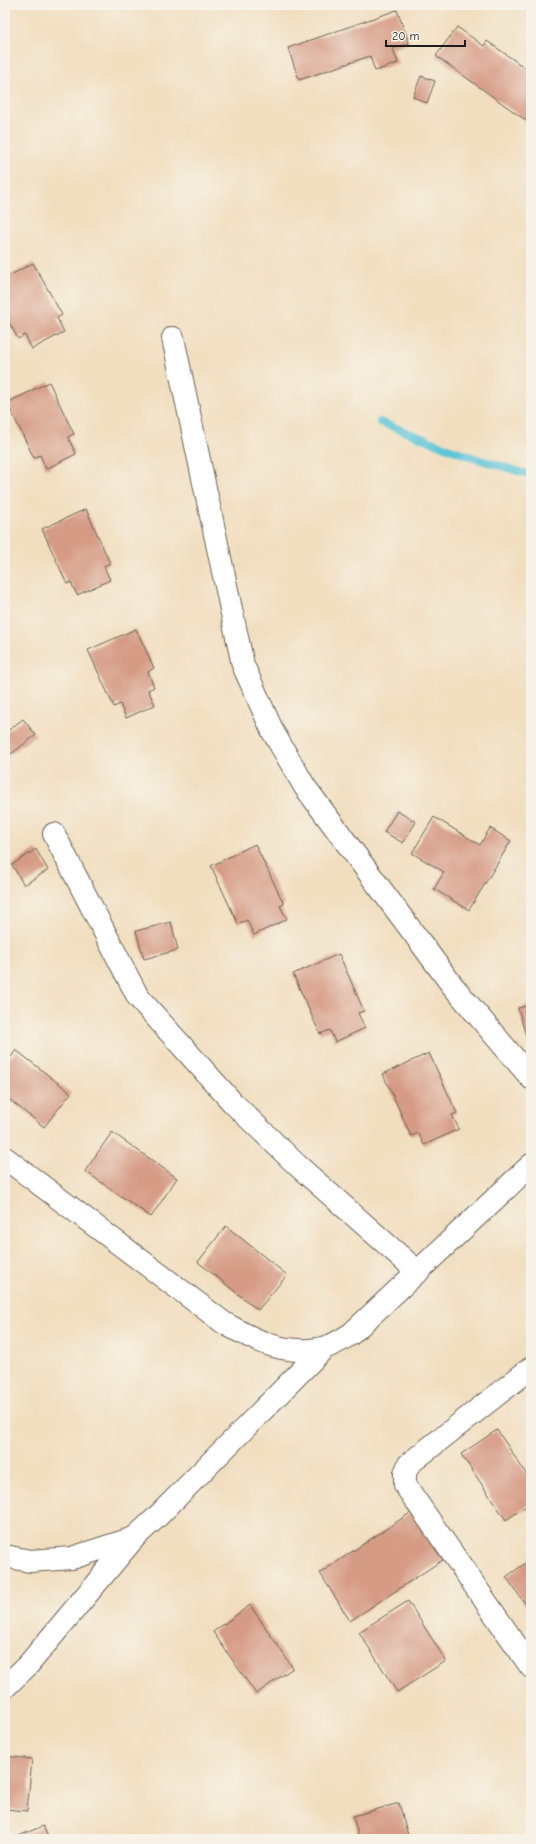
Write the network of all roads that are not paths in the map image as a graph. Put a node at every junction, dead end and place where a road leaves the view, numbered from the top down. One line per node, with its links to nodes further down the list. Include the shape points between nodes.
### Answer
1 (173, 338): 3 (street, via 243,665 273,732 305,787 452,985)
2 (54, 834): 6 (street, via 138,997 233,1103 297,1165)
3 (531, 1078)
4 (5, 1158): 7 (street, via 224,1323 258,1342 286,1349)
5 (531, 1165): 6 (street)
6 (418, 1272): 7 (street, via 352,1334)
7 (324, 1348): 9 (street)
8 (531, 1368): 11 (street, via 409,1464 405,1473 405,1485)
9 (134, 1538): 10 (street, via 72,1558 30,1561); 12 (street, via 28,1665)
10 (5, 1556)
11 (531, 1667)
12 (5, 1687)

